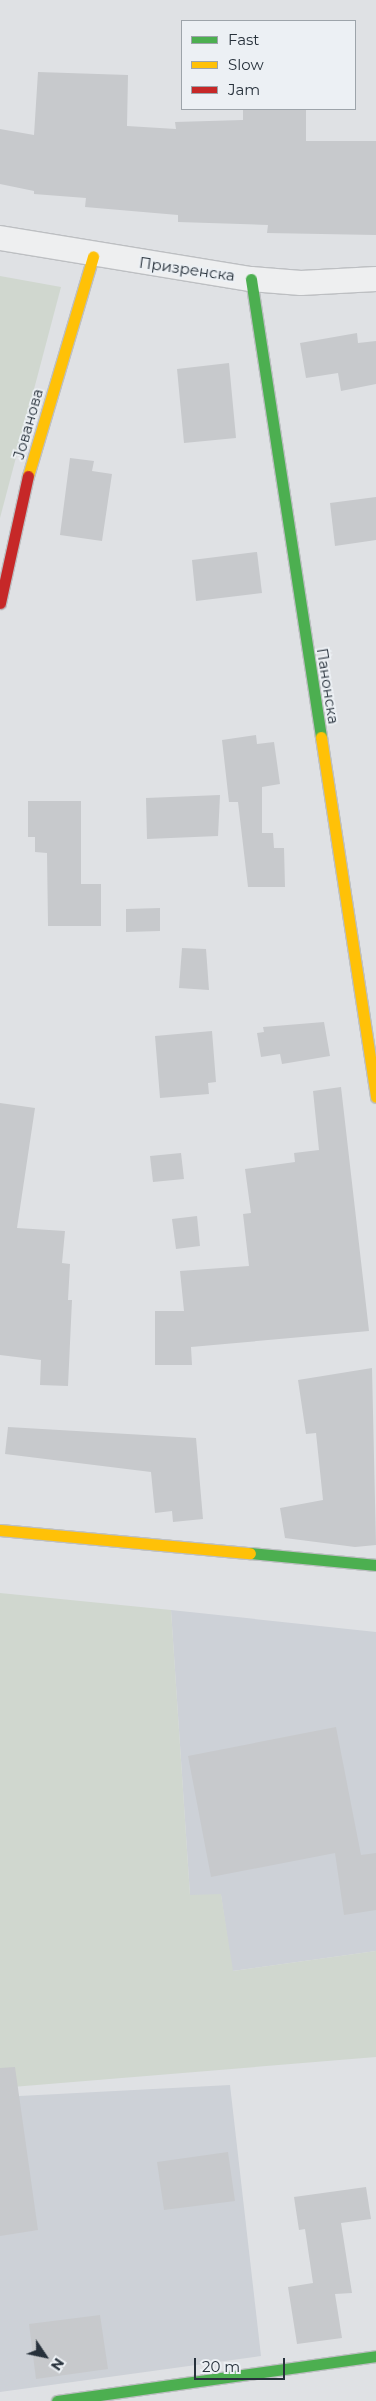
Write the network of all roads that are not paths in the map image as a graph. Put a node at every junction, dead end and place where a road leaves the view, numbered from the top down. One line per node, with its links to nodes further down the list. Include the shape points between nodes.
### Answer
1 (0, 238): 2 (street, Призренска)
2 (93, 256): 3 (street, Призренска); 5 (street, Јованова, via 33,456)
3 (251, 279): 4 (street, Призренска, via 301,283); 6 (street, Панонска)
4 (376, 279)
5 (0, 603)
6 (376, 1097)
7 (0, 1530): 8 (street)
8 (376, 1565)
9 (376, 2356): 10 (street)
10 (58, 2401)

